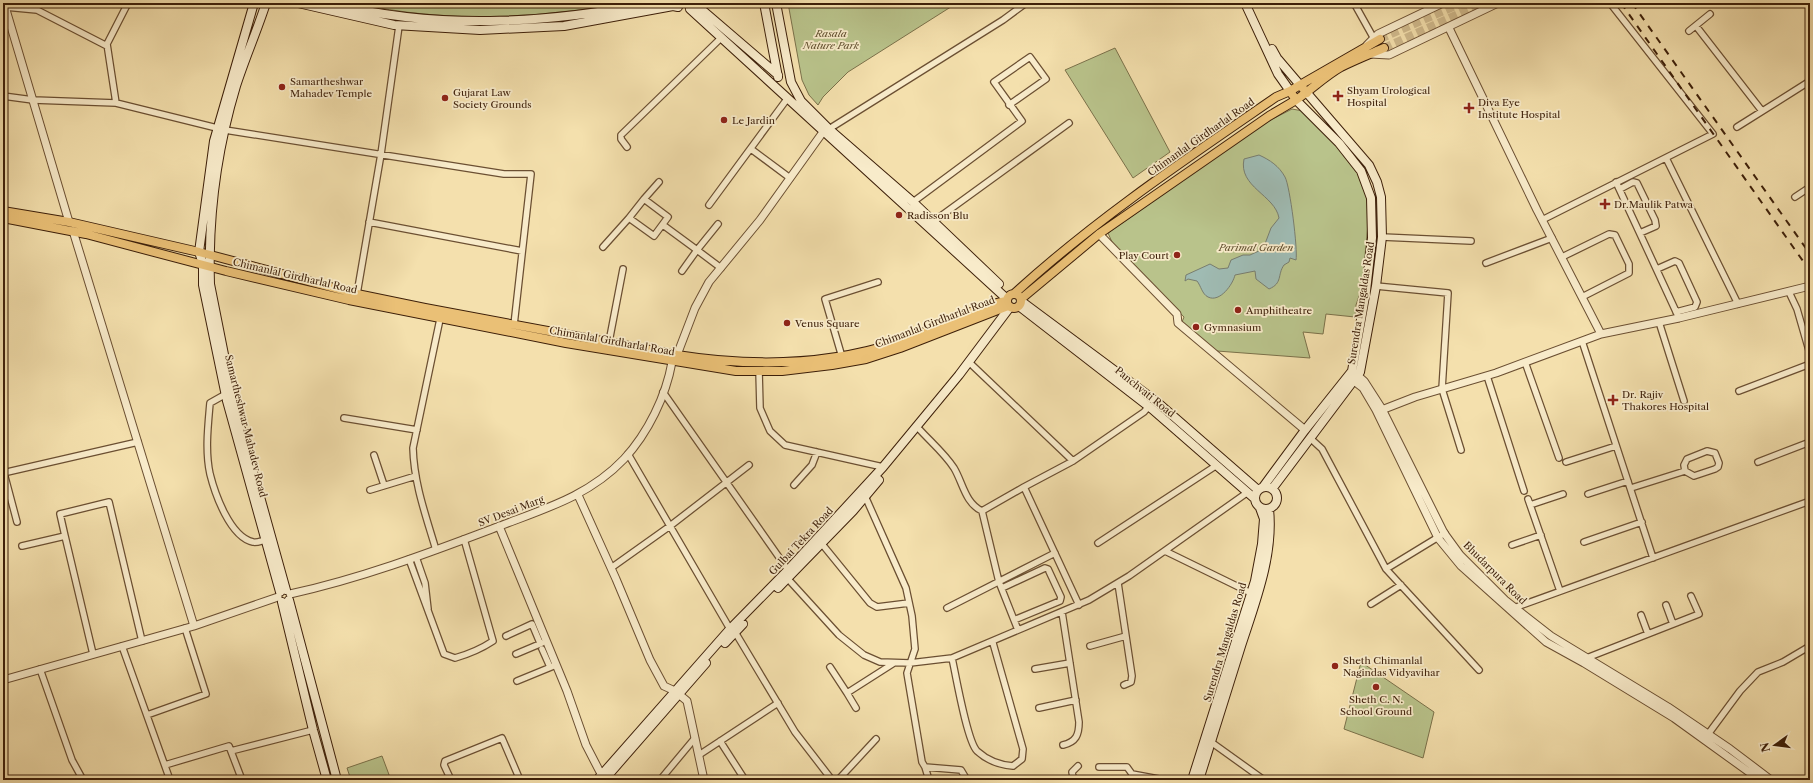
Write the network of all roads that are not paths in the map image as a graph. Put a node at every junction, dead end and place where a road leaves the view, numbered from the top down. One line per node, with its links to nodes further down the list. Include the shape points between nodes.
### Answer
1 (128, 3): 27 (street)
2 (254, 3): 45 (main road)
3 (266, 3): 45 (main road)
4 (298, 3): 21 (main road)
5 (329, 3): 16 (main road, via 394,16 480,23 562,18)
6 (651, 3): 16 (main road)
7 (764, 3): 30 (main road)
8 (776, 3): 46 (main road, via 791,82 801,101)
9 (1026, 3): 46 (street)
10 (1245, 3): 34 (main road, via 1278,74)
11 (1250, 3): 32 (main road, via 1277,58)
12 (1354, 3): 26 (street)
13 (1441, 3): 26 (street)
14 (1498, 3): 23 (street)
15 (1610, 3): 50 (street, via 1713,134)
16 (640, 4)
17 (677, 5): 18 (main road, via 685,10); 21 (main road, via 550,27 480,30)
18 (693, 5): 25 (main road); 30 (main road)
19 (5, 9): 27 (street, via 37,10); 38 (street)
20 (1710, 14): 22 (street)
21 (399, 26): 49 (street)
22 (1696, 26): 24 (street); 42 (street)
23 (1449, 28): 29 (street, via 1389,55); 63 (street)
24 (1689, 31)
25 (721, 38): 33 (main road); 47 (street, via 621,135)
26 (1377, 38): 32 (main road)
27 (107, 46): 40 (street)
28 (1384, 48): 29 (main road)
29 (1370, 54): 35 (main road, via 1341,68)
30 (778, 75): 33 (main road)
31 (1810, 82): 42 (street)
32 (1300, 85): 34 (main road, Chimanlal Girdharlal Road); 35 (main road)
33 (781, 90): 37 (main road)
34 (1290, 91): 39 (main road); 93 (main road, Chimanlal Girdharlal Road, via 1276,97 1109,214)
35 (1307, 93): 39 (main road, Chimanlal Girdharlal Road); 72 (main road, Surendra Mangaldas Road, via 1369,165 1381,197)
36 (3, 96): 38 (street)
37 (787, 99): 46 (main road); 48 (street)
38 (33, 100): 40 (street); 65 (street)
39 (1296, 100): 71 (main road, Chimanlal Girdharlal Road); 109 (main road, Surendra Mangaldas Road, via 1339,143 1361,172 1370,193 1372,238)
40 (116, 103): 45 (street)
41 (1009, 105): 41 (street, via 994,82 1030,57 1046,79); 58 (street, via 1022,121)
42 (1762, 111): 44 (street)
43 (1069, 123): 64 (street)
44 (1737, 127)
45 (221, 129): 49 (street); 78 (main road, via 214,141); 79 (main road, via 210,239)
46 (826, 130): 51 (street, SV Desai Marg); 58 (main road); 93 (main road)
47 (627, 147)
48 (751, 149): 51 (street); 59 (street)
49 (381, 154): 66 (street); 77 (street, via 504,174 531,174)
50 (1666, 158): 53 (street); 94 (street)
51 (790, 178): 83 (street, SV Desai Marg)
52 (659, 182): 57 (street)
53 (1616, 182): 55 (street); 63 (street)
54 (1810, 187): 56 (street)
55 (1620, 189): 70 (street); 70 (street, via 1633,182 1637,183 1656,220 1656,226)
56 (1795, 197)
57 (644, 199): 62 (street); 68 (street, via 668,217)
58 (913, 202): 64 (main road)
59 (710, 205)
60 (3, 211): 65 (main road)
61 (3, 218): 69 (main road, Chimanlal Girdharlal Road)
62 (629, 218): 68 (street, via 654,236); 75 (street)
63 (1542, 220): 73 (street)
64 (934, 221): 93 (main road)
65 (69, 222): 78 (main road)
66 (369, 222): 77 (street); 91 (street)
67 (718, 224): 76 (street)
68 (663, 225): 76 (street)
69 (73, 231): 82 (main road, Chimanlal Girdharlal Road); 123 (street)
70 (1640, 233): 85 (street)
71 (1099, 234): 93 (main road, Chimanlal Girdharlal Road); 121 (street, via 1177,314 1178,323)
72 (1382, 237): 74 (street); 88 (main road, Surendra Mangaldas Road)
73 (1552, 238): 80 (street); 81 (street)
74 (1471, 241)
75 (604, 247)
76 (697, 250): 83 (street); 86 (street)
77 (522, 251): 98 (street)
78 (199, 252): 79 (main road, Chimanlal Girdharlal Road); 82 (main road)
79 (211, 255): 82 (main road); 91 (main road, Chimanlal Girdharlal Road)
80 (1562, 257): 92 (street); 92 (street, via 1609,234 1615,235 1629,264 1629,273)
81 (1486, 263)
82 (206, 265): 96 (main road, Chimanlal Girdharlal Road); 114 (main road, Samartheshwar Mahadev Road, via 203,285); 190 (main road, Samartheshwar Mahadev Road, via 233,400)
83 (722, 268): 104 (street, SV Desai Marg, via 709,282 695,308)
84 (623, 269): 101 (street)
85 (1657, 269): 95 (street); 95 (street, via 1675,261 1679,262 1697,302 1695,306)
86 (682, 271)
87 (878, 282): 103 (street, via 825,299)
88 (1376, 286): 109 (main road, Surendra Mangaldas Road, via 1363,363); 111 (street, via 1448,292)
89 (1810, 286): 90 (street)
90 (1789, 292): 94 (street); 102 (street, via 1797,309)
91 (357, 294): 98 (main road, Chimanlal Girdharlal Road)
92 (1582, 297): 99 (street)
93 (1013, 301): 103 (main road, Chimanlal Girdharlal Road, via 978,309 898,342); 107 (main road, Gulbai Tekra Road); 108 (main road, Chimanlal Girdharlal Road, via 900,348 866,359 804,369); 116 (main road, Panchvati Road); 136 (main road, Gulbai Tekra Road, via 959,375); 145 (main road, Panchvati Road, via 1157,402)
94 (1738, 304): 95 (street)
95 (1678, 315): 97 (street)
96 (440, 319): 104 (main road, Chimanlal Girdharlal Road); 119 (street)
97 (1659, 322): 99 (street); 115 (street)
98 (514, 325): 101 (main road, Chimanlal Girdharlal Road)
99 (1601, 334): 100 (street)
100 (1582, 341): 105 (street); 125 (street)
101 (610, 342): 104 (main road, Chimanlal Girdharlal Road)
102 (1810, 354)
103 (842, 357): 104 (main road, Chimanlal Girdharlal Road, via 805,363 763,364)
104 (674, 359): 108 (main road, Chimanlal Girdharlal Road, via 736,371); 113 (street, SV Desai Marg)
105 (1525, 362): 110 (street); 130 (street)
106 (1810, 364): 112 (street)
107 (972, 365): 120 (main road, Gulbai Tekra Road); 131 (street)
108 (759, 371): 127 (street, via 760,408 770,431 785,445)
109 (1353, 376): 117 (street, Bhudarpura Road, via 1364,381); 121 (main road, Surendra Mangaldas Road); 122 (main road, Surendra Mangaldas Road)
110 (1487, 376): 111 (street); 149 (street)
111 (1442, 389): 117 (street); 126 (street)
112 (1739, 391)
113 (663, 392): 128 (street, SV Desai Marg, via 650,422); 141 (street)
114 (226, 394): 169 (main road, Samartheshwar Mahadev Road); 169 (street, via 210,403 207,436 210,473 219,501 232,526 253,542)
115 (1684, 401)
116 (1149, 406): 131 (street); 135 (main road, Panchvati Road)
117 (1379, 410): 164 (street, Bhudarpura Road); 167 (street, Bhudarpura Road)
118 (344, 418): 119 (street)
119 (417, 430): 139 (street, via 413,448)
120 (920, 430): 154 (main road, Gulbai Tekra Road); 159 (street, via 954,467 974,508)
121 (1305, 430): 145 (main road, Surendra Mangaldas Road)
122 (1310, 438): 147 (main road, Surendra Mangaldas Road); 182 (street, via 1322,449)
123 (138, 442): 138 (street); 204 (street)
124 (1810, 442): 133 (street)
125 (1616, 446): 132 (street); 140 (street)
126 (1461, 450)
127 (817, 452): 136 (street); 143 (street, via 812,464)
128 (628, 454): 153 (street, SV Desai Marg); 163 (street)
129 (374, 455): 142 (street)
130 (1559, 458)
131 (1073, 461): 144 (street)
132 (1566, 462)
133 (1758, 462)
134 (749, 465): 141 (street)
135 (1217, 465): 150 (main road, Panchvati Road); 171 (street)
136 (883, 467): 183 (main road, Gulbai Tekra Road)
137 (1685, 471): 137 (street, via 1694,476 1715,469 1719,463 1715,453 1707,452 1687,459); 146 (street)
138 (3, 473): 160 (street)
139 (416, 476): 142 (street); 175 (street, via 420,500)
140 (1628, 481): 146 (street); 152 (street)
141 (726, 482): 163 (street); 183 (street)
142 (384, 485): 148 (street)
143 (794, 485)
144 (1024, 487): 159 (street); 177 (street)
145 (1261, 488): 147 (main road); 155 (main road)
146 (1631, 488): 161 (street)
147 (1272, 489): 158 (main road, via 1277,500)
148 (370, 490)
149 (1524, 491)
150 (1248, 492): 155 (main road, Panchvati Road); 176 (street)
151 (1563, 494): 165 (street, via 1529,502)
152 (1588, 494)
153 (578, 495): 162 (street, SV Desai Marg); 181 (street)
154 (865, 496): 172 (main road, Gulbai Tekra Road); 192 (street, via 906,588)
155 (1254, 498): 157 (main road)
156 (1810, 501): 179 (street)
157 (1260, 508): 158 (main road); 189 (main road, Surendra Mangaldas Road, via 1264,519 1262,544)
158 (1269, 509): 244 (main road, Surendra Mangaldas Road, via 1268,545 1261,582)
159 (982, 511): 184 (street)
160 (17, 522)
161 (1642, 522): 170 (street); 179 (street)
162 (499, 526): 168 (street, SV Desai Marg); 202 (street)
163 (670, 526): 181 (street); 207 (street)
164 (1445, 534): 167 (street); 197 (street, Bhudarpura Road, via 1460,555)
165 (1541, 535): 173 (street); 188 (street)
166 (65, 536): 174 (street); 211 (street, via 60,514 109,502); 217 (street)
167 (1438, 538): 182 (street); 197 (street, Bhudarpura Road, via 1461,566)
168 (464, 539): 175 (street, SV Desai Marg); 199 (street, via 493,641 455,658 444,654)
169 (265, 540): 190 (main road, Samartheshwar Mahadev Road)
170 (1584, 542)
171 (1098, 543)
172 (822, 544): 183 (main road, Gulbai Tekra Road); 192 (street, via 870,603 877,608)
173 (1512, 545)
174 (22, 546)
175 (436, 550): 178 (street, SV Desai Marg)
176 (1165, 551): 185 (street); 189 (street)
177 (1054, 553): 184 (street); 194 (street)
178 (416, 557): 180 (street, SV Desai Marg); 199 (street, via 425,583)
179 (1653, 558): 188 (street)
180 (409, 559): 190 (street, SV Desai Marg, via 329,585); 199 (street)
181 (611, 568): 232 (street, via 650,660 664,686)
182 (1386, 569): 186 (street)
183 (788, 574): 207 (main road, Gulbai Tekra Road); 221 (street, via 839,635 864,655 880,662)
184 (999, 582): 187 (street); 196 (street)
185 (1118, 583): 194 (street); 210 (street)
186 (1400, 585): 193 (street); 228 (street)
187 (1002, 588): 201 (street); 201 (street, via 1045,568 1061,597 1060,601)
188 (1560, 591): 197 (street)
189 (1251, 593): 269 (main road, Surendra Mangaldas Road)
190 (284, 596): 204 (street, SV Desai Marg); 239 (main road); 257 (main road)
191 (1691, 596): 203 (street, via 1699,614)
192 (909, 604): 222 (street, via 915,649)
193 (1371, 604)
194 (1079, 605): 198 (street)
195 (1666, 605): 203 (street)
196 (947, 608)
197 (1511, 609): 220 (street, Bhudarpura Road)
198 (1062, 612): 206 (street); 223 (street)
199 (428, 613)
200 (1641, 615): 208 (street)
201 (1014, 620): 206 (street)
202 (535, 623): 209 (street); 213 (street)
203 (1673, 624): 208 (street)
204 (194, 626): 205 (street, SV Desai Marg)
205 (185, 628): 211 (street, SV Desai Marg); 238 (street, via 206,694)
206 (1018, 630): 212 (street)
207 (733, 631): 232 (main road, Gulbai Tekra Road); 235 (street)
208 (1648, 634): 220 (street)
209 (506, 636)
210 (1126, 636): 215 (street); 231 (street, via 1132,676 1131,682)
211 (142, 641): 214 (street, SV Desai Marg)
212 (992, 643): 219 (street); 219 (street, via 1023,749 1022,759 1013,766 1000,765 976,750 970,736)
213 (543, 644): 218 (street); 224 (street)
214 (122, 646): 217 (street, SV Desai Marg); 238 (street)
215 (1090, 646)
216 (1810, 646): 240 (street, via 1783,662 1758,672 1740,691)
217 (93, 654): 226 (street, SV Desai Marg)
218 (516, 654)
219 (952, 658): 222 (street)
220 (1584, 659): 240 (street, Bhudarpura Road)
221 (894, 662): 222 (street); 233 (street)
222 (910, 663): 250 (street, via 907,673 922,762)
223 (1070, 663): 227 (street); 234 (street)
224 (553, 666): 230 (street); 252 (street)
225 (830, 667): 233 (street)
226 (40, 669): 229 (street, SV Desai Marg); 253 (street, via 72,760)
227 (1036, 669)
228 (1479, 670)
229 (3, 680)
230 (517, 681)
231 (1124, 685)
232 (677, 693): 241 (street, via 687,701); 252 (main road, Gulbai Tekra Road)
233 (847, 693): 236 (street)
234 (1076, 700): 237 (street); 245 (street, via 1079,732 1071,743)
235 (778, 703): 243 (street); 263 (street, via 795,732)
236 (856, 708)
237 (1039, 708)
238 (147, 715): 248 (street)
239 (313, 730): 246 (street); 256 (main road)
240 (1706, 737): 272 (street, Bhudarpura Road); 273 (street, Bhudarpura Road)
241 (695, 738): 247 (street); 260 (street)
242 (876, 739): 264 (street)
243 (720, 741): 247 (street); 262 (street)
244 (1211, 742): 270 (main road, Surendra Mangaldas Road); 271 (street)
245 (1063, 745)
246 (231, 751): 248 (street, via 229,746); 255 (street)
247 (699, 755): 261 (street)
248 (165, 765): 254 (street)
249 (1078, 766): 267 (street, via 1072,772)
250 (925, 767): 265 (street); 266 (street, via 961,770)
251 (1099, 767): 268 (street, via 1127,767 1132,774)
252 (601, 778)
253 (83, 780)
254 (170, 780)
255 (242, 780)
256 (327, 780)
257 (337, 780)
258 (451, 780): 259 (street, via 444,765 445,761 502,738)
259 (520, 780)
260 (660, 780)
261 (704, 780)
262 (744, 780)
263 (832, 780)
264 (838, 780)
265 (929, 780)
266 (967, 780)
267 (1077, 780)
268 (1164, 780)
269 (1192, 780)
270 (1199, 780)
271 (1264, 780)
272 (1760, 780)
273 (1770, 780)

